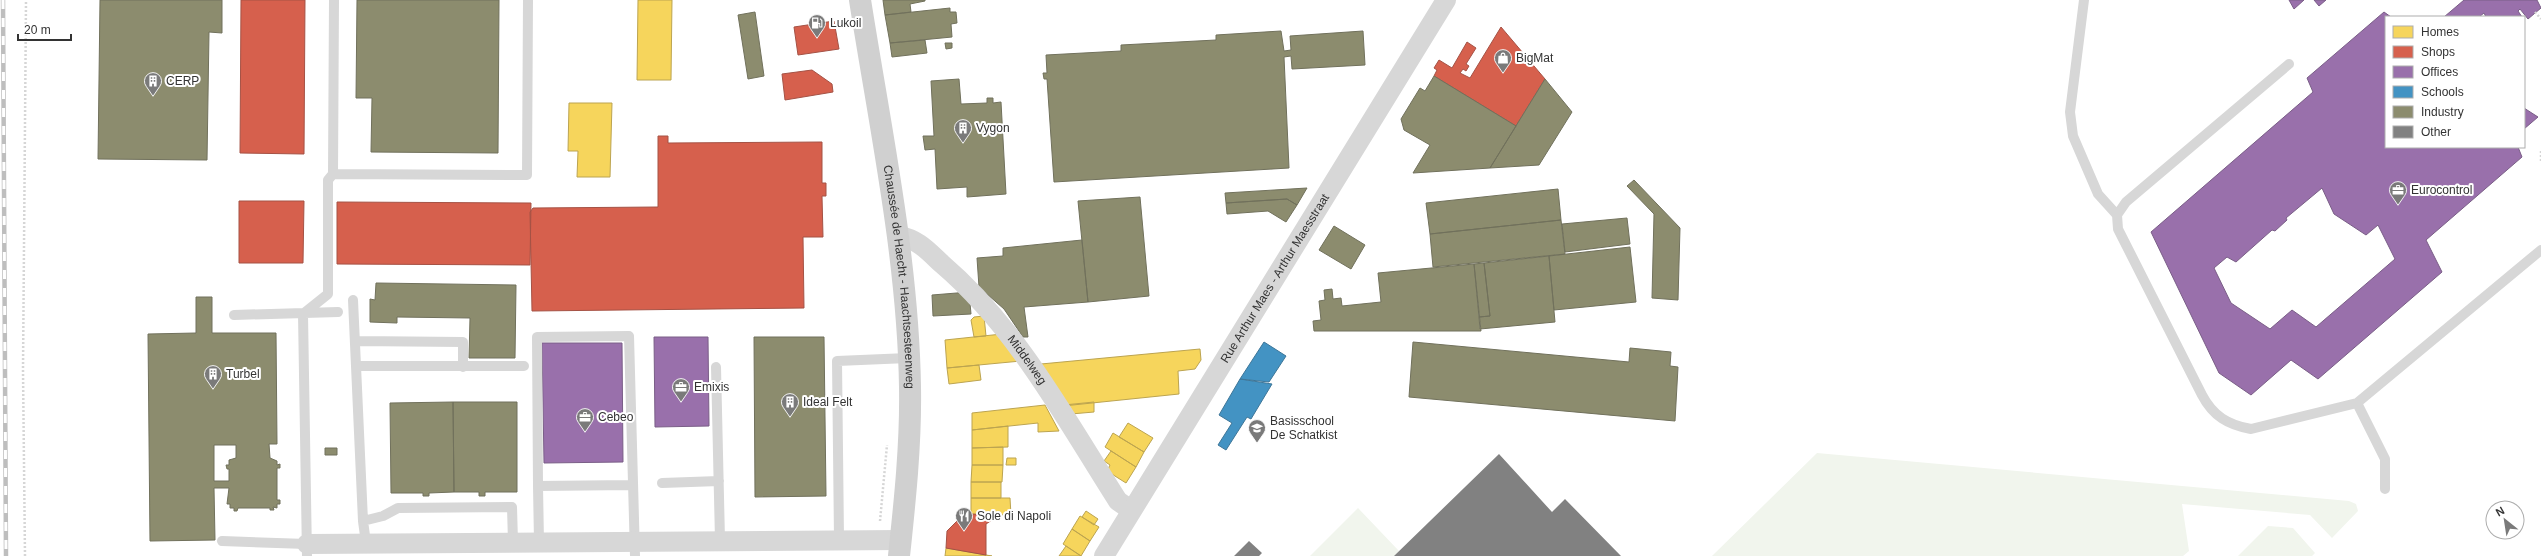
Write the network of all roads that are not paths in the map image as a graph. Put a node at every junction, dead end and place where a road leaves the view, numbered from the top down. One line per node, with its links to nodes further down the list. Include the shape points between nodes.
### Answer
1 (334, 0): 7 (lane)
2 (528, 0): 7 (lane, via 527,175)
3 (860, 0): 9 (main road, Chaussée de Haecht - Haachtsesteenweg)
4 (1446, 0): 27 (street, Rue Arthur Maes - Arthur Maesstraat)
5 (2084, 0): 8 (lane, via 2070,112 2073,136 2098,194)
6 (2290, 64): 8 (lane, via 2126,202)
7 (333, 174): 13 (lane, via 328,180 328,294)
8 (2117, 215): 21 (lane, via 2118,229 2207,405 2219,417 2237,426 2251,429)
9 (897, 235): 16 (main road, Chaussée de Haecht - Haachtsesteenweg, via 905,298); 27 (street, Middelweg, via 914,239 958,277 1015,340 1118,501)
10 (2541, 250): 21 (lane)
11 (353, 300): 15 (lane)
12 (338, 312): 13 (lane)
13 (303, 314): 14 (lane); 40 (lane)
14 (234, 315)
15 (355, 341): 17 (lane); 19 (lane, via 463,342)
16 (908, 358): 29 (lane, via 837,360); 36 (main road, Chaussée de Haecht - Haachtsesteenweg, via 909,427)
17 (356, 366): 19 (lane); 28 (lane)
18 (524, 366): 19 (lane)
19 (463, 367)
20 (716, 367): 22 (lane)
21 (2357, 402): 26 (lane, via 2384,459)
22 (720, 481): 23 (lane); 30 (lane)
23 (662, 483)
24 (632, 485): 25 (lane); 25 (lane, via 629,336 537,337); 35 (lane)
25 (538, 486): 33 (lane)
26 (2385, 489)
27 (1131, 510): 42 (street, Rue Arthur Maes - Arthur Maesstraat)
28 (363, 522): 32 (lane, via 398,508 512,507); 34 (lane)
29 (839, 539): 30 (street); 36 (street, via 878,540)
30 (720, 540): 35 (street)
31 (222, 541): 40 (lane)
32 (513, 542): 33 (street); 39 (street)
33 (539, 542): 35 (street)
34 (366, 543): 37 (street); 41 (street)
35 (635, 548)
36 (900, 548)
37 (408, 549): 38 (street)
38 (432, 549): 39 (street)
39 (472, 549)
40 (307, 550): 41 (street)
41 (333, 550)
42 (1104, 556)

